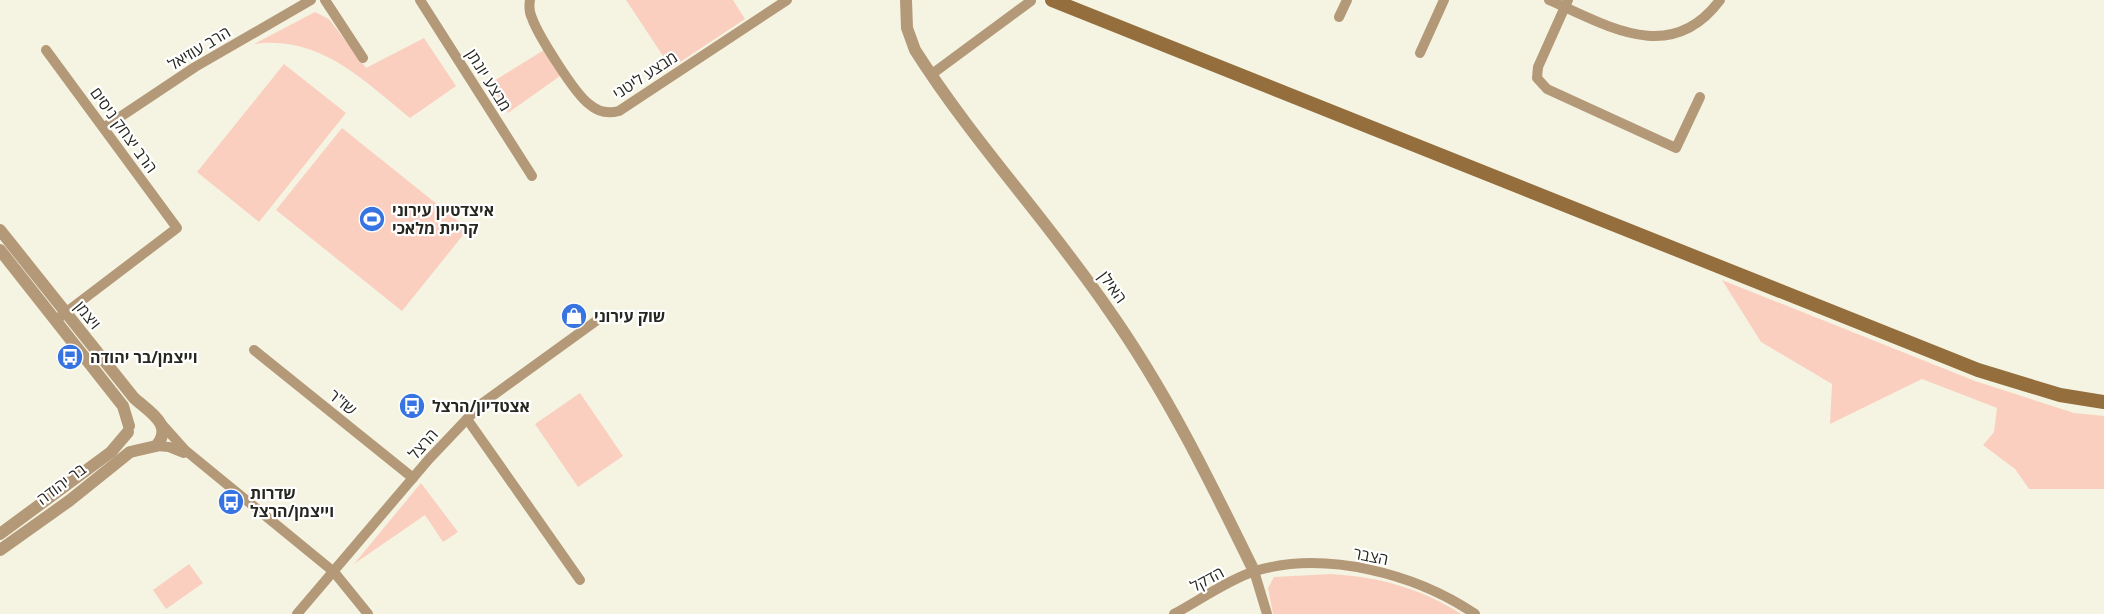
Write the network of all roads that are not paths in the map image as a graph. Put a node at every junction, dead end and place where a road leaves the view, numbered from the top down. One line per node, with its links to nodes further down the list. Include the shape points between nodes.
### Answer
1 (311, 0): 22 (street, הרב עוזיאל, via 195,67)
2 (325, 0): 18 (street)
3 (420, 0): 23 (street, מבצע יונתן)
4 (530, 0): 5 (street, מבצע ליטני, via 529,10 536,28 582,97 596,109 611,113)
5 (787, 0)
6 (906, 0): 20 (street, האילן, via 909,38)
7 (1052, 0): 19 (main road)
8 (1073, 0): 19 (main road)
9 (1347, 0): 15 (street)
10 (1444, 0): 17 (street)
11 (1549, 0): 14 (street)
12 (1720, 0): 14 (street, via 1692,27 1653,37 1623,32)
13 (1031, 1): 20 (street)
14 (1567, 4): 21 (street, via 1538,67 1537,78 1547,88 1676,148)
15 (1339, 17)
16 (46, 50): 22 (street, הרב יצחק ניסים)
17 (1420, 53)
18 (363, 58)
19 (1193, 59): 30 (main road, via 1978,370 2060,394)
20 (932, 74): 39 (street, האילן, via 1133,346 1184,432)
21 (1700, 97)
22 (105, 127): 26 (street, הרב יצחק ניסים, via 177,228)
23 (532, 176)
24 (0, 230): 26 (street, ויצמן)
25 (0, 250): 27 (street, ויצמן)
26 (66, 313): 27 (street); 31 (street, ויצמן, via 134,398)
27 (55, 321): 33 (street, ויצמן, via 123,406)
28 (596, 321): 32 (street, הרצל)
29 (254, 350): 36 (street, שז"ר)
30 (2104, 402)
31 (158, 419): 33 (street, via 144,414 136,417); 34 (street, via 163,436); 35 (street, ויצמן, via 172,439)
32 (467, 419): 36 (street, הרצל); 41 (street)
33 (128, 429): 34 (street, via 133,444); 37 (street, בר יהודה, via 111,452)
34 (150, 448): 35 (street, ויצמן, via 169,447); 38 (street, בר יהודה, via 130,452)
35 (193, 457): 40 (street, ויצמן)
36 (413, 478): 40 (street, הרצל)
37 (0, 534)
38 (0, 550)
39 (1254, 571): 44 (street, הדקל); 45 (street, האילן); 46 (street, הצבר, via 1307,565 1368,569 1426,586)
40 (334, 572): 42 (street, ויצמן); 43 (street, הרצל)
41 (580, 580)
42 (367, 611)
43 (297, 614)
44 (1174, 614)
45 (1267, 614)
46 (1475, 614)

